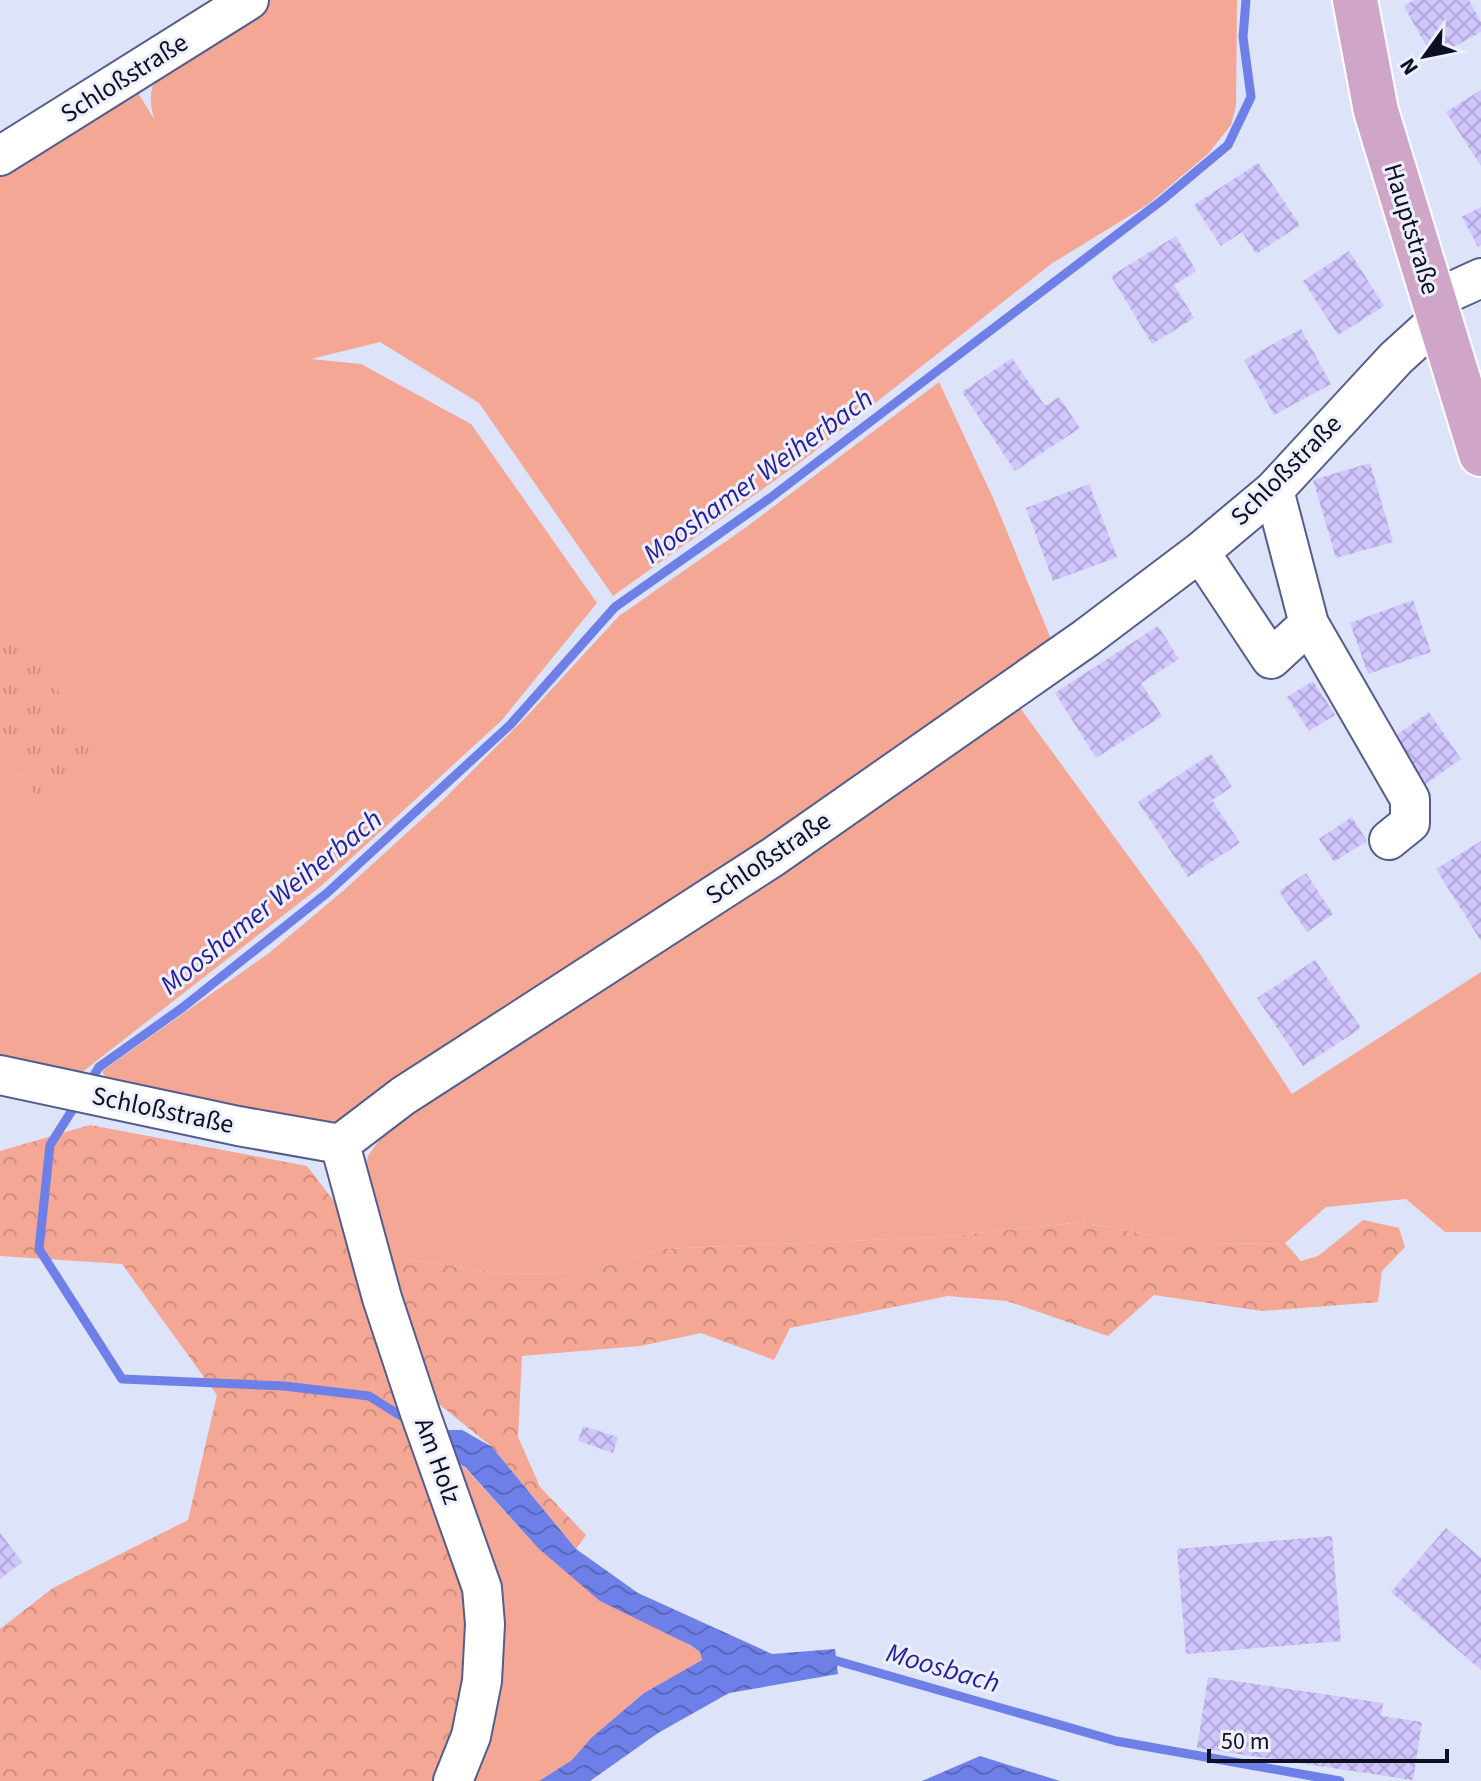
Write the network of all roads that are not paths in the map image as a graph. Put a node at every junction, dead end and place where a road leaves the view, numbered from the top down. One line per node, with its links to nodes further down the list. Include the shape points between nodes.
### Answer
1 (249, 0): 3 (street, Schloßstraße)
2 (1355, 0): 5 (main road, Hauptstraße, via 1376,111)
3 (0, 156)
4 (1480, 283): 5 (street, Schloßstraße)
5 (1437, 309): 6 (main road, Hauptstraße); 7 (street, Schloßstraße)
6 (1481, 454)
7 (1274, 490): 8 (street, Schloßstraße); 9 (street)
8 (1200, 552): 9 (street, via 1271,659); 12 (street, Schloßstraße, via 773,857 403,1096)
9 (1309, 624): 10 (street, via 1410,799 1410,823)
10 (1389, 840)
11 (0, 1075): 12 (street, Schloßstraße)
12 (340, 1144): 13 (street, Am Holz, via 382,1298 482,1588 482,1681 471,1736)
13 (453, 1781)

